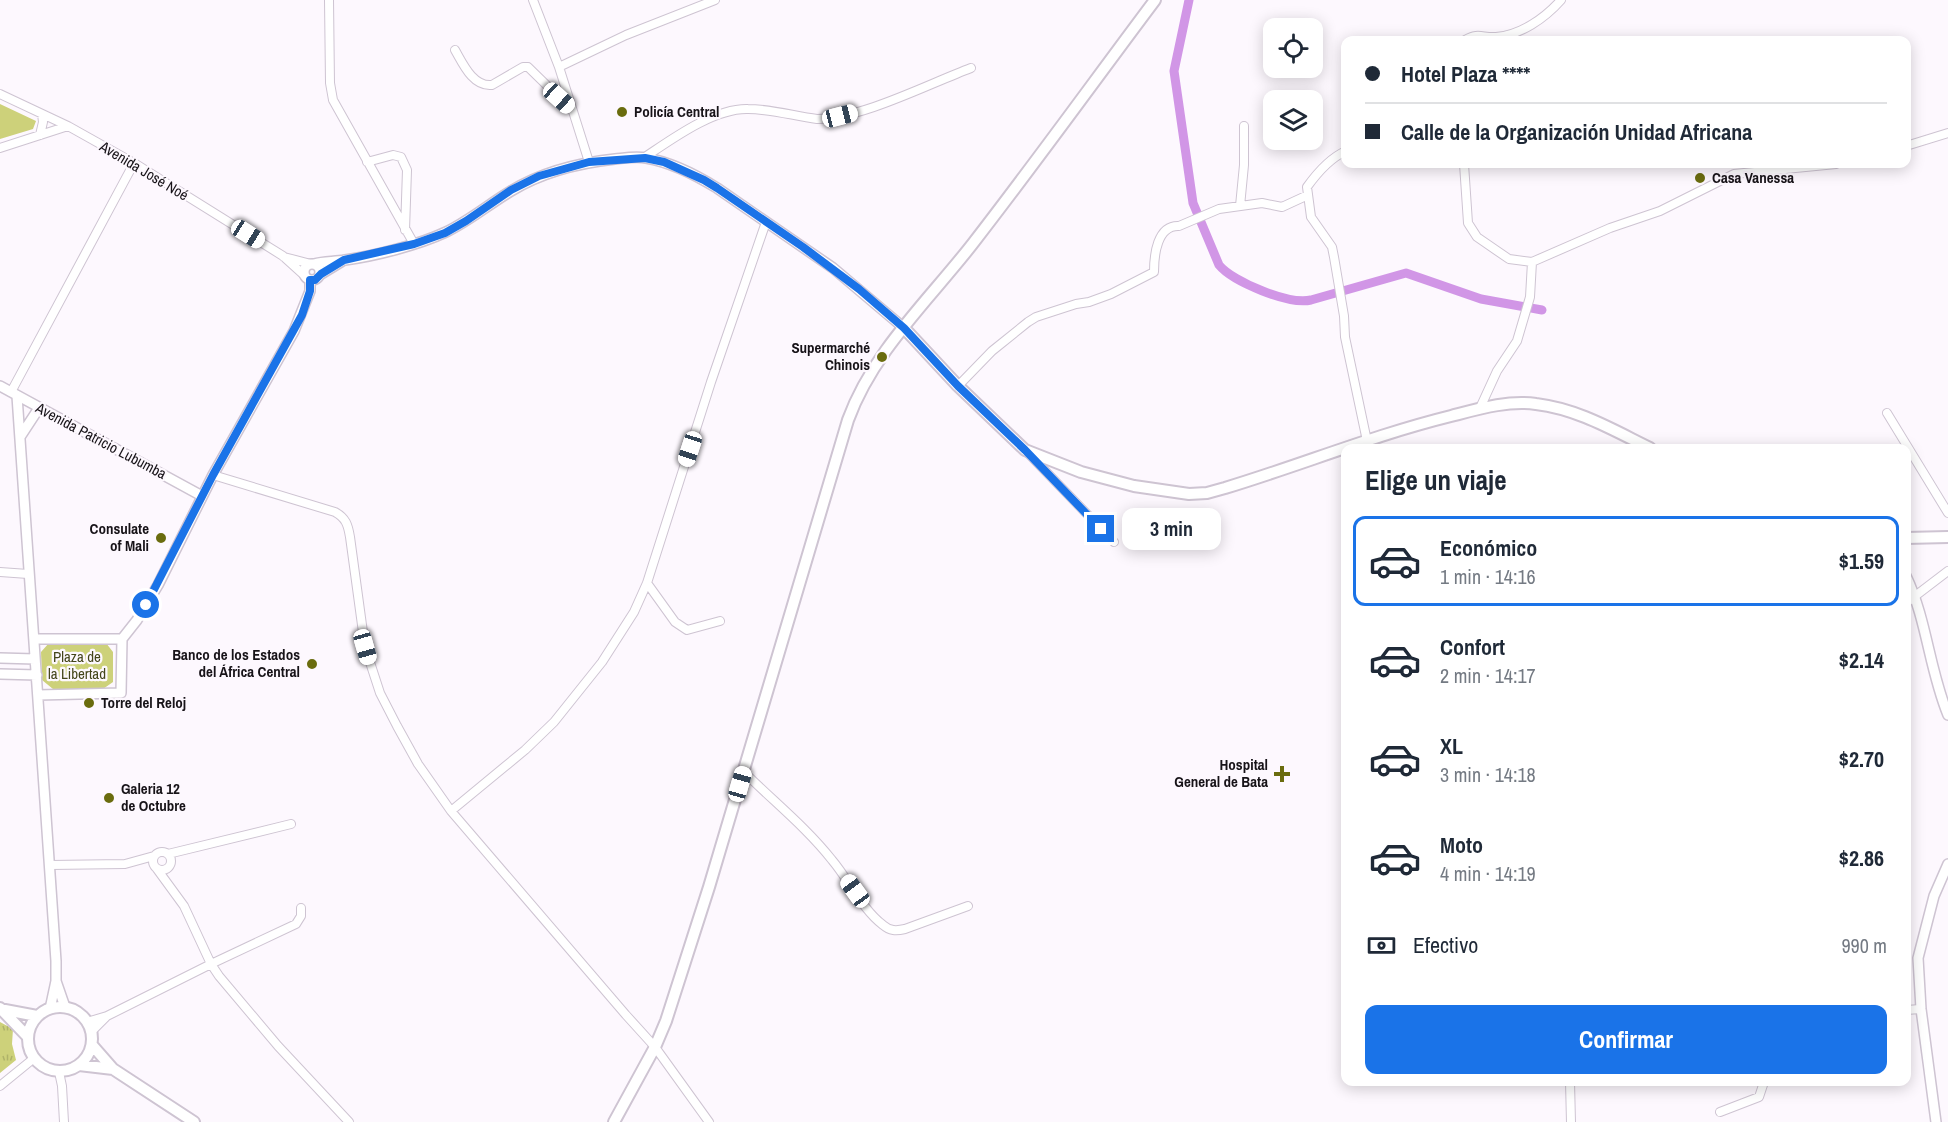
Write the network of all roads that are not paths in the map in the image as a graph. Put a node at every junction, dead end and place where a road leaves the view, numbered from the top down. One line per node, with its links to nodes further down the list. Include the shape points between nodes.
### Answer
1 (329, 0): 21 (street, via 331,92)
2 (533, 0): 8 (street)
3 (715, 0): 8 (street, via 626,35)
4 (1155, 0): 37 (main road, via 974,243)
5 (1561, 0): 6 (street, via 1529,27)
6 (1499, 36)
7 (455, 50): 11 (street, via 467,72 487,86 528,67)
8 (559, 68): 11 (street)
9 (971, 68): 20 (street, via 871,108 828,119 746,109 725,113 709,118)
10 (0, 94): 12 (street, Avenida José Noé)
11 (573, 110): 22 (street)
12 (42, 114): 13 (street, Avenida José Noé); 16 (street)
13 (68, 126): 16 (street); 23 (street, Avenida José Noé)
14 (1245, 126): 27 (street)
15 (1948, 133): 17 (street)
16 (40, 135): 18 (street)
17 (1911, 144)
18 (0, 148)
19 (1341, 153): 26 (street, via 1307,187)
20 (645, 158): 22 (street); 28 (street, via 704,180)
21 (367, 162): 29 (street); 29 (street, via 401,156 408,170)
22 (589, 162): 30 (street, via 539,176 445,233)
23 (134, 163): 31 (street, Avenida José Noé); 40 (street)
24 (1464, 168): 33 (street, via 1468,223 1477,237 1509,259)
25 (1795, 168): 33 (street, via 1734,174 1660,211)
26 (1308, 195): 27 (street, via 1282,207 1262,203); 45 (street, via 1311,217 1332,247 1349,361)
27 (1240, 206): 39 (street, via 1173,226 1164,232 1154,253 1154,272 1111,294 1036,317 992,351)
28 (766, 222): 37 (street, via 833,268); 61 (street)
29 (405, 230): 30 (street)
30 (414, 244): 32 (street)
31 (283, 256): 34 (street, Avenida José Noé); 36 (street, Avenida José Noé)
32 (344, 260): 34 (street); 35 (street)
33 (1532, 262): 42 (street, via 1530,297 1517,341 1497,371)
34 (312, 264): 35 (street, via 320,268); 36 (street, via 306,267)
35 (321, 274): 36 (street, via 315,280)
36 (307, 278): 52 (street, via 310,291 302,315)
37 (904, 328): 39 (main road); 74 (main road, via 878,360 848,420)
38 (0, 386): 40 (street, Avenida Patricio Lubumba)
39 (958, 386): 49 (main road)
40 (14, 394): 41 (street, Avenida Patricio Lubumba); 44 (street)
41 (39, 408): 44 (street); 53 (street, Avenida Patricio Lubumba)
42 (1480, 408): 45 (main road); 47 (main road, via 1534,403 1566,410)
43 (1887, 413): 48 (street)
44 (20, 437): 60 (street)
45 (1367, 441): 46 (main road)
46 (1358, 444)
47 (1642, 444)
48 (1906, 444)
49 (1025, 450): 50 (main road, via 1134,486 1189,494 1208,493); 57 (street)
50 (1341, 450)
51 (1911, 452): 54 (street)
52 (213, 475): 53 (street); 75 (street, via 343,517 350,537 365,647 380,693 418,764)
53 (202, 496): 67 (street, via 152,595)
54 (1948, 513)
55 (1948, 537): 56 (main road)
56 (1911, 538)
57 (1114, 542)
58 (1948, 571): 63 (street)
59 (0, 572): 60 (street)
60 (28, 574): 66 (street)
61 (647, 583): 65 (street, via 675,622 687,630); 75 (street, via 634,612 602,662 554,723)
62 (1911, 586): 63 (street)
63 (1916, 596): 64 (street); 73 (street, via 1935,680)
64 (1911, 600)
65 (720, 621)
66 (34, 639): 67 (street); 69 (street)
67 (122, 639): 72 (street, via 121,693)
68 (0, 658): 69 (street)
69 (35, 659): 71 (street)
70 (0, 674): 71 (street)
71 (37, 675): 72 (street)
72 (38, 695): 81 (street)
73 (1948, 714)
74 (743, 771): 85 (street, via 817,842 873,915 890,930 905,929); 98 (main road, via 688,955)
75 (451, 811): 98 (street)
76 (291, 824): 77 (street)
77 (168, 854): 78 (street, via 160,852); 82 (street)
78 (154, 856): 79 (street); 83 (street)
79 (133, 864): 81 (street); 83 (street)
80 (1948, 864): 92 (street, via 1934,896 1918,958)
81 (50, 865): 88 (street)
82 (169, 866): 83 (street); 84 (street)
83 (156, 869): 84 (street)
84 (171, 885): 87 (street)
85 (968, 906)
86 (301, 908): 87 (street, via 296,924)
87 (212, 964): 95 (street); 109 (street, via 278,1046)
88 (56, 981): 89 (street); 91 (street)
89 (65, 1007): 91 (main road); 95 (main road, via 77,1012)
90 (2, 1009): 94 (main road); 96 (main road)
91 (50, 1009): 94 (main road)
92 (1921, 1009): 93 (street); 113 (street)
93 (1911, 1010)
94 (37, 1016): 96 (main road)
95 (89, 1027): 97 (main road)
96 (27, 1035): 99 (main road)
97 (92, 1046): 100 (main road); 101 (main road)
98 (655, 1047): 110 (main road); 111 (street)
99 (33, 1059): 102 (main road, via 40,1066); 103 (street)
100 (79, 1065): 101 (main road); 102 (main road)
101 (113, 1069): 108 (main road)
102 (59, 1072): 107 (street)
103 (0, 1086)
104 (1570, 1086): 112 (street)
105 (1763, 1086): 106 (street, via 1759,1097)
106 (1720, 1113)
107 (64, 1122)
108 (194, 1122)
109 (349, 1122)
110 (614, 1122)
111 (709, 1122)
112 (1571, 1122)
113 (1936, 1122)

